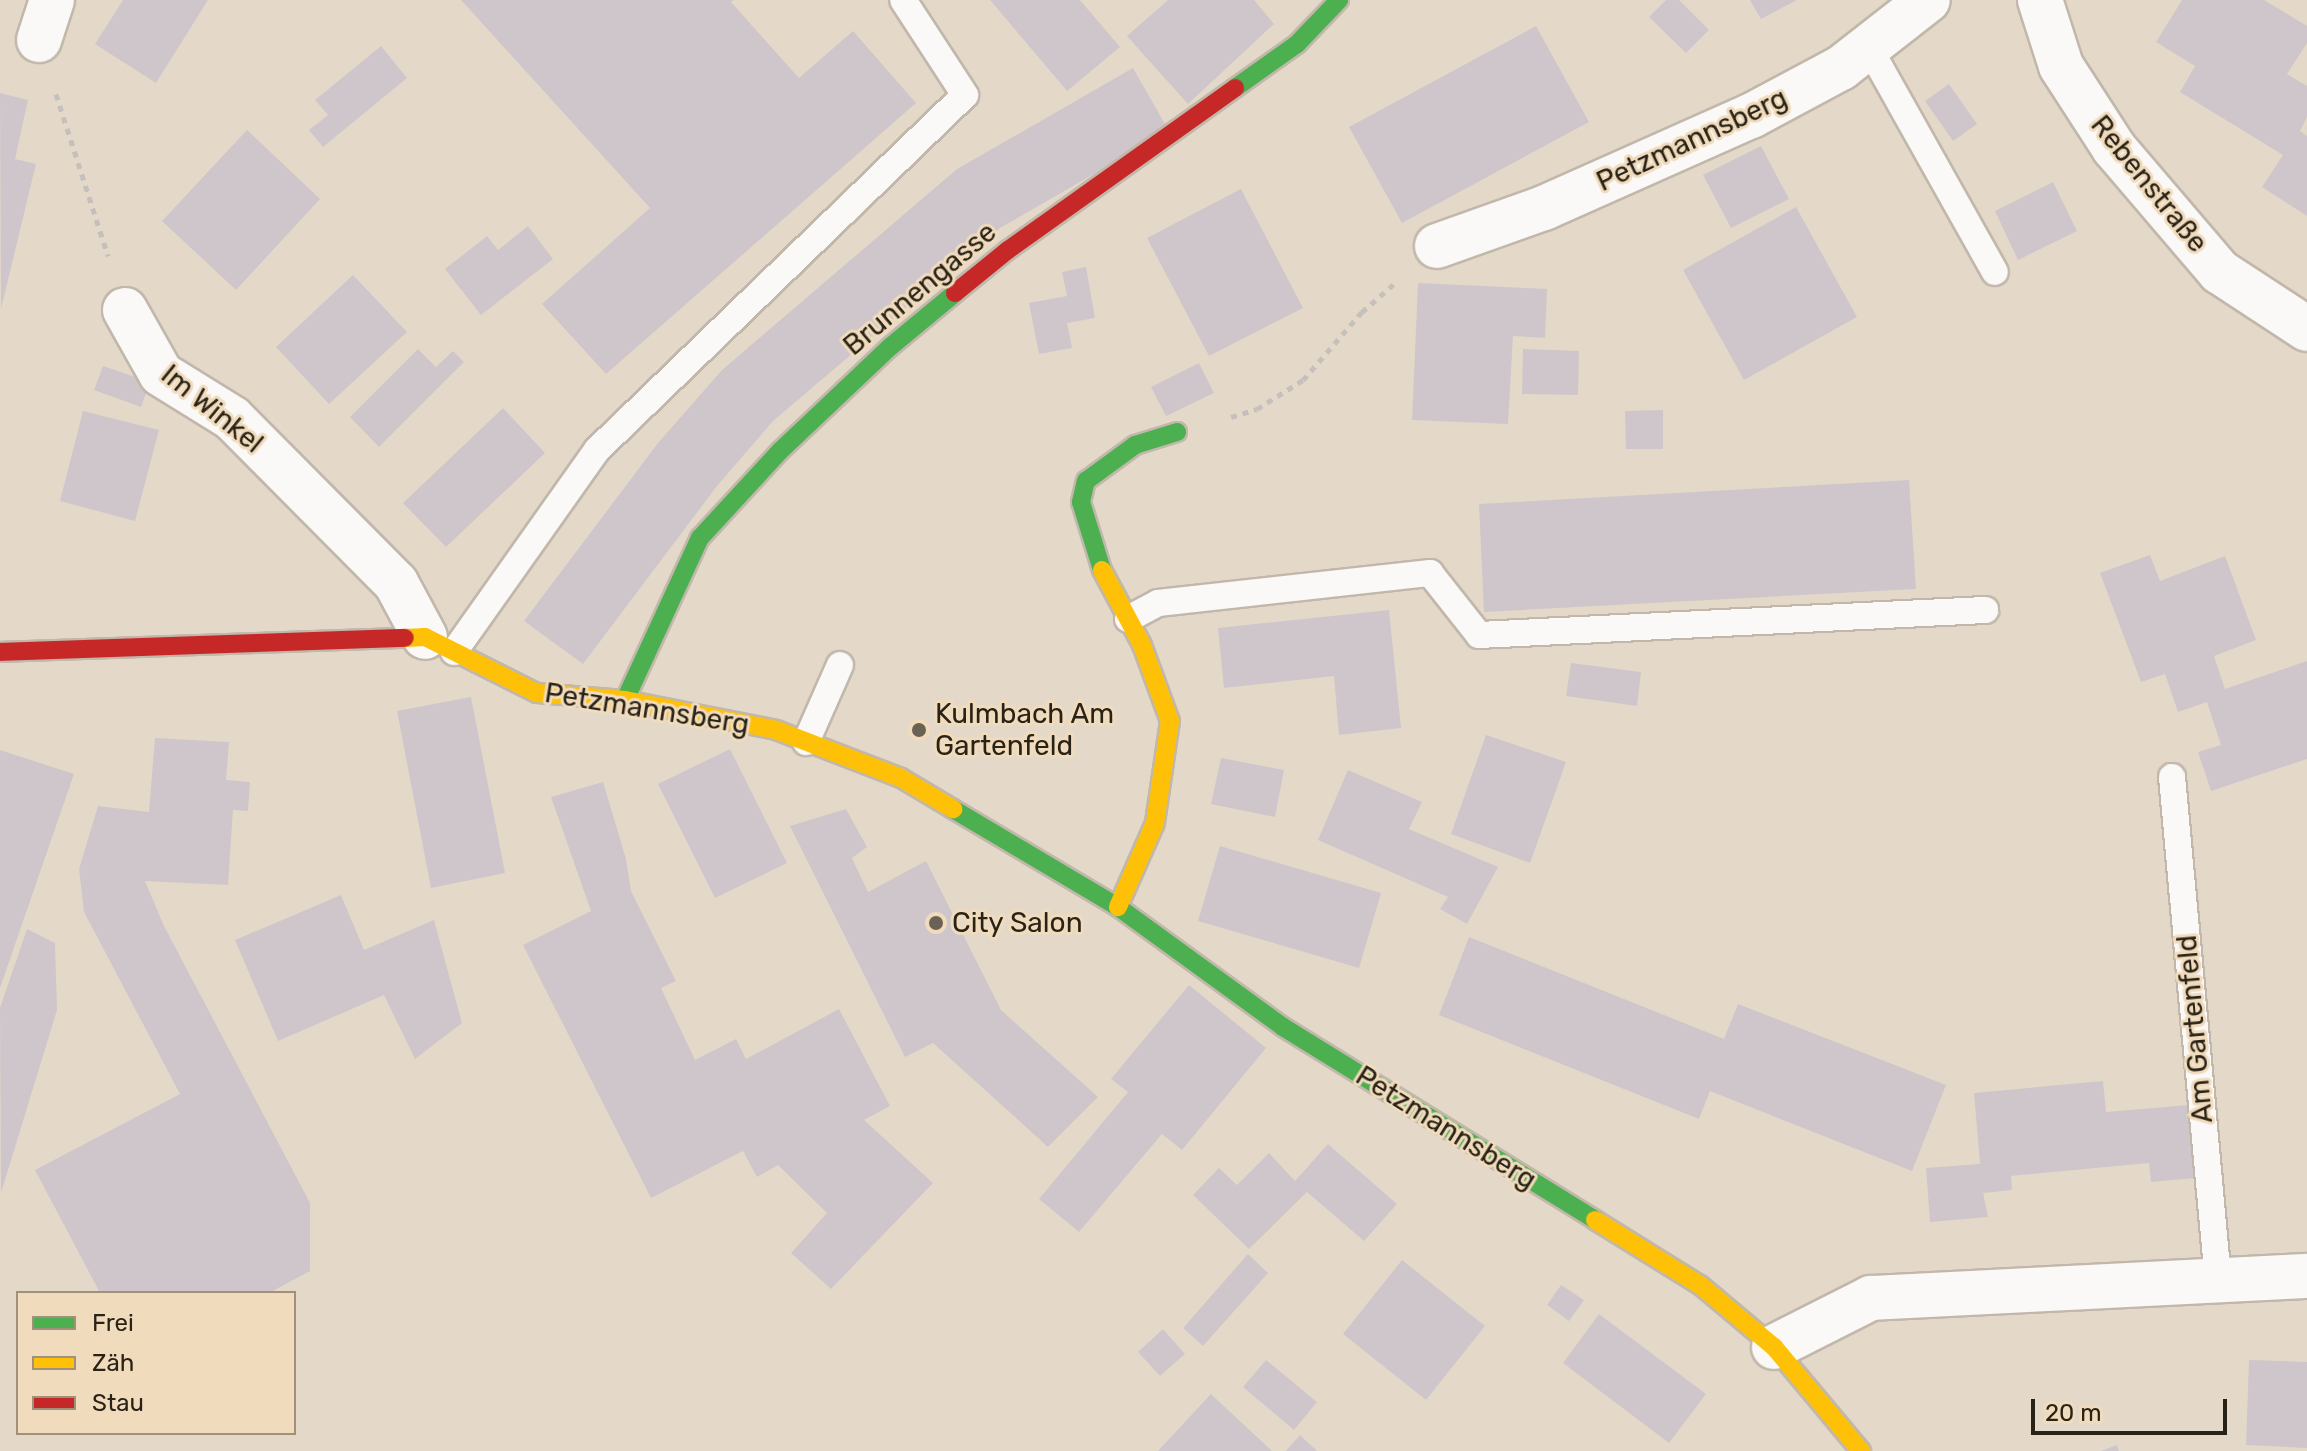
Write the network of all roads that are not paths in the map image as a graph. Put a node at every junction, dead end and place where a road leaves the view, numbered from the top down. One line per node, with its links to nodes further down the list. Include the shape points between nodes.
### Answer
1 (903, 0): 13 (lane, via 965,95 597,450)
2 (1339, 0): 16 (street, Brunnengasse, via 1297,44 1008,250 890,347 780,451 700,538)
3 (1928, 0): 5 (street, Petzmannsberg)
4 (2040, 0): 9 (street, Rebenstraße, via 2061,66 2114,148 2220,272)
5 (1868, 46): 6 (street, Petzmannsberg, via 1841,68 1693,143 1544,208); 7 (lane)
6 (1437, 246)
7 (1995, 272)
8 (125, 310): 13 (street, Im Winkel, via 161,374 232,418 396,583)
9 (2307, 329)
10 (1177, 432): 12 (street, via 1135,445 1086,481 1081,502 1102,571)
11 (1985, 610): 12 (lane, via 1479,635 1430,573 1158,603)
12 (1128, 619): 19 (street, via 1170,721 1155,823)
13 (440, 644): 14 (street, Petzmannsberg); 16 (street, Petzmannsberg, via 537,693)
14 (0, 652)
15 (840, 665): 17 (lane)
16 (625, 700): 17 (street, Petzmannsberg, via 776,730)
17 (806, 742): 19 (street, Petzmannsberg, via 901,778)
18 (2172, 777): 21 (lane, Am Gartenfeld)
19 (1118, 907): 22 (street, Petzmannsberg, via 1283,1027 1700,1285)
20 (2307, 1276): 21 (street)
21 (2218, 1280): 22 (street, via 1871,1298)
22 (1774, 1347): 23 (street, Petzmannsberg)
23 (1861, 1451)

